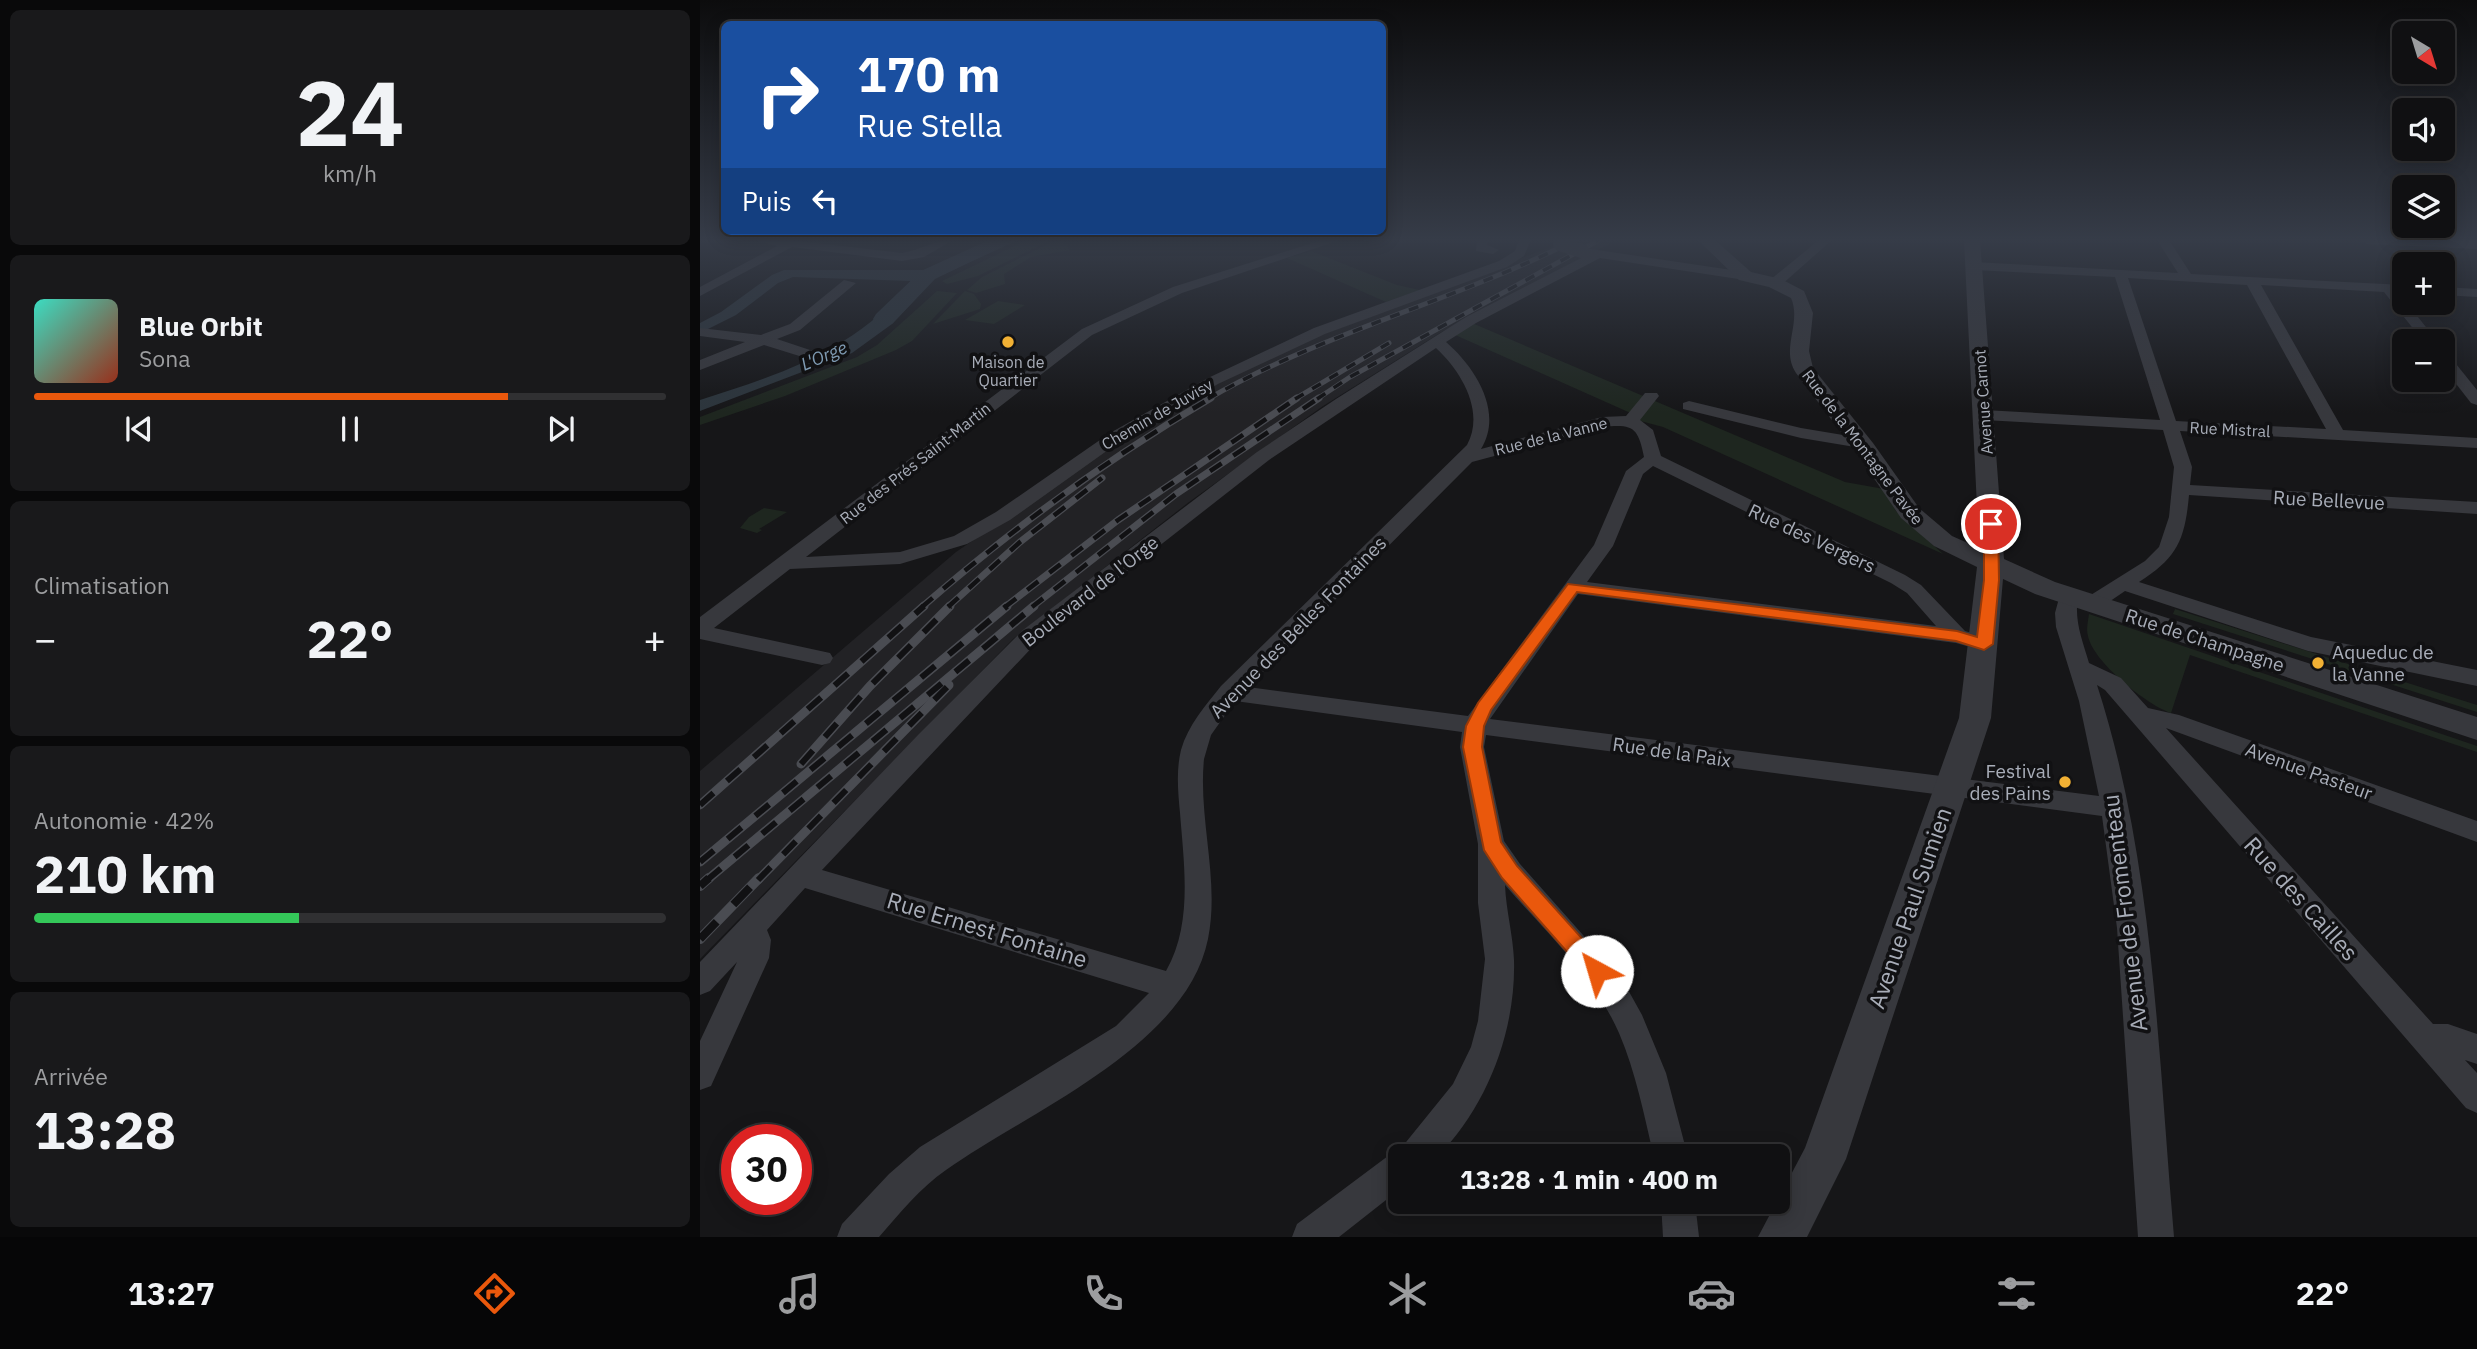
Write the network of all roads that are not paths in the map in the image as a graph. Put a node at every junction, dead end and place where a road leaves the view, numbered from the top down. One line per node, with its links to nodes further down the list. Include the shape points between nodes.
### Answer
1 (830, 298): 12 (street, via 796,327)
2 (1155, 298): 30 (street, Rue des Prés Saint-Martin, via 1115,315 1036,368)
3 (1409, 298): 30 (street, Chemin de Juvisy, via 1331,326 1213,381 1129,428 993,523 955,542 911,556 874,561)
4 (1517, 298): 13 (street)
5 (1800, 298): 24 (street, Rue de la Montagne Pavée, via 1799,362)
6 (1976, 298): 20 (street, Avenue Carnot)
7 (2128, 298): 22 (street)
8 (2261, 298): 23 (street)
9 (2396, 298): 10 (street)
10 (2420, 329)
11 (702, 332): 12 (street)
12 (764, 340): 14 (street); 15 (street)
13 (1435, 341): 26 (street, Avenue des Belles Fontaines, via 1446,347 1479,397 1485,415 1478,443); 49 (street, Boulevard de l'Orge, via 1263,456 1031,635)
14 (814, 356)
15 (700, 365)
16 (2455, 372): 18 (street)
17 (1651, 396): 21 (street)
18 (2477, 400)
19 (1689, 406): 24 (street)
20 (1984, 415): 22 (street, Rue Mistral); 31 (street, Avenue Carnot)
21 (1635, 421): 26 (street, Rue de la Vanne, via 1602,422); 27 (street, via 1647,431)
22 (2169, 426): 23 (street, Rue Mistral); 28 (street, via 2183,467)
23 (2337, 435): 25 (street, Rue Mistral)
24 (1861, 443): 31 (street, Rue de la Montagne Pavée, via 1920,525)
25 (2477, 443)
26 (1466, 458): 40 (street, Avenue des Belles Fontaines)
27 (1653, 459): 33 (street, via 1635,471 1603,546); 36 (street, Rue des Vergers, via 1898,579)
28 (2181, 488): 29 (street, Rue Bellevue); 32 (street, via 2176,529 2168,548 2152,565)
29 (2477, 508)
30 (785, 563): 35 (street, Rue des Prés Saint-Martin)
31 (1992, 565): 34 (street); 36 (street, Avenue Paul Sumien)
32 (2123, 583): 34 (street); 39 (street, via 2308,644)
33 (1573, 587): 36 (street); 43 (street)
34 (2081, 599): 38 (street, Avenue de Fromenteau, via 2065,613); 44 (street, Rue de Champagne)
35 (700, 630): 37 (street)
36 (1971, 640): 45 (street, Avenue Paul Sumien, via 1975,718)
37 (822, 658)
38 (2082, 668): 41 (street, Avenue de Fromenteau); 42 (street, Rue des Cailles, via 2113,684)
39 (2477, 678)
40 (1229, 692): 43 (street, Rue de la Paix); 52 (street, Avenue des Belles Fontaines, via 1203,725 1193,751 1190,778 1198,899 1191,954)
41 (2090, 700): 42 (street); 46 (street, Avenue de Fromenteau)
42 (2133, 708): 47 (street, Avenue Pasteur); 53 (street, Rue des Cailles)
43 (1475, 726): 45 (street, Rue de la Paix); 48 (street, via 1472,747)
44 (2477, 729)
45 (1951, 789): 46 (street, Rue de la Paix); 64 (street, Avenue Paul Sumien, via 1823,1159)
46 (2115, 808): 65 (street, Avenue de Fromenteau, via 2127,893)
47 (2477, 832)
48 (1491, 844): 57 (street, via 1499,964 1489,1043 1474,1083); 58 (street, via 1611,989 1650,1073)
49 (800, 875): 50 (street, Boulevard de l'Orge); 52 (street, Rue Ernest Fontaine)
50 (750, 929): 51 (street, Boulevard de l'Orge); 55 (street, via 757,940 754,958)
51 (700, 982)
52 (1175, 987): 61 (street, Avenue des Belles Fontaines, via 1127,1036 932,1159)
53 (2426, 1039): 54 (street, via 2448,1039); 56 (street, Rue des Cailles)
54 (2477, 1049)
55 (700, 1075)
56 (2477, 1097)
57 (1426, 1144)
58 (1668, 1144)
59 (1388, 1177): 62 (street)
60 (1679, 1214): 63 (street)
61 (855, 1237)
62 (1310, 1237)
63 (1681, 1237)
64 (1782, 1237)
65 (2156, 1237)

